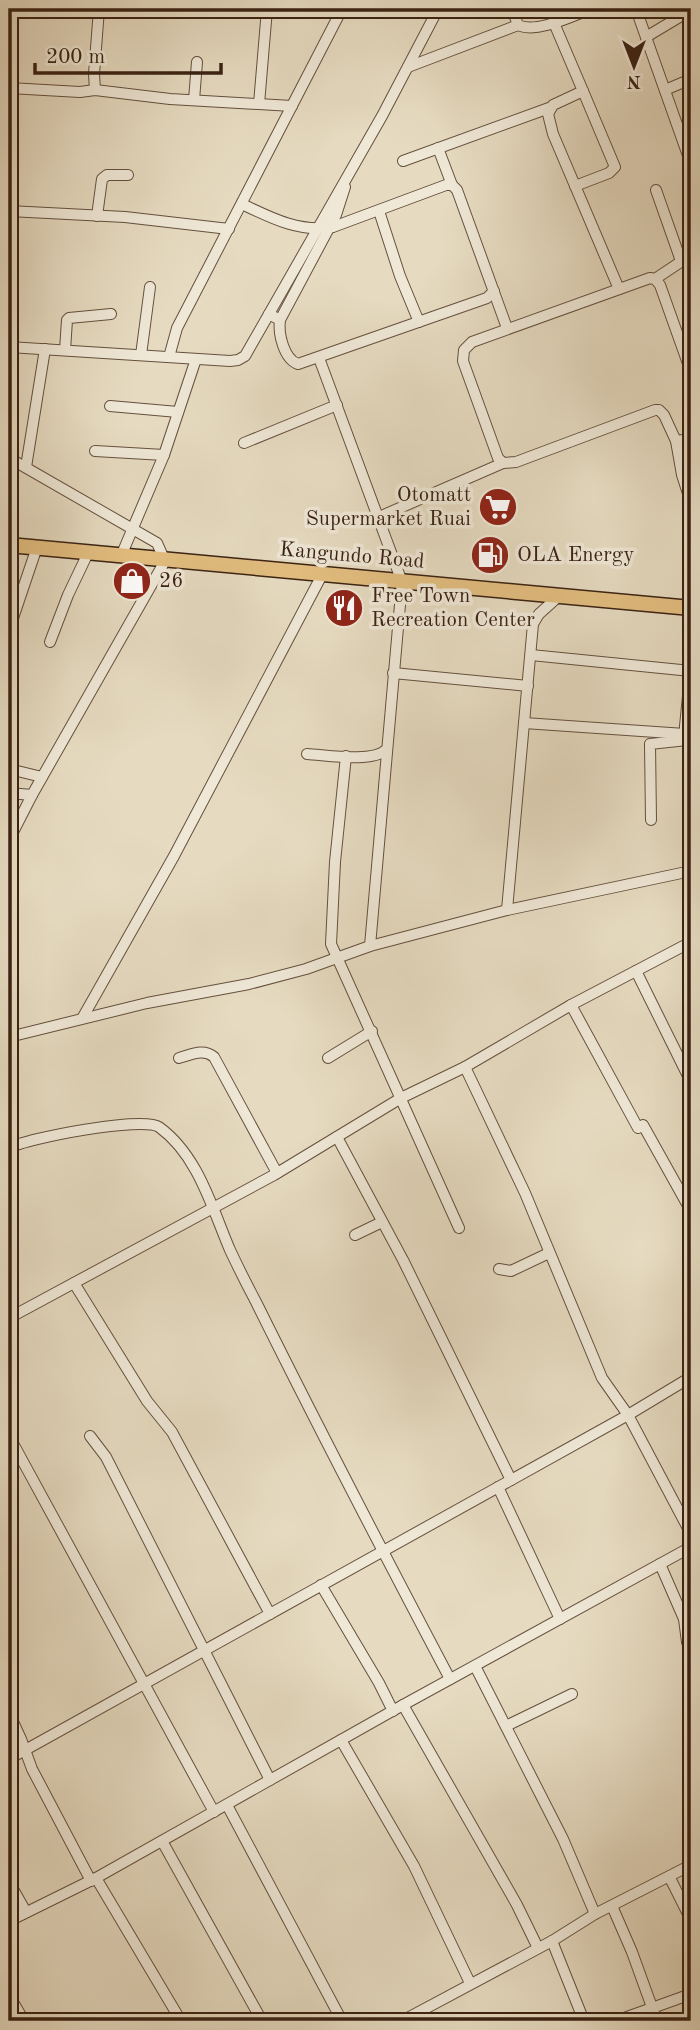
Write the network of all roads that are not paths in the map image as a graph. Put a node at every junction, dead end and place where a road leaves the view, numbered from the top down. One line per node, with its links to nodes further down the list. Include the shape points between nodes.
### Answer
1 (99, 9): 16 (street)
2 (267, 9): 20 (street)
3 (342, 9): 21 (street)
4 (438, 9): 13 (street)
5 (512, 9): 10 (street)
6 (590, 9): 9 (street)
7 (636, 9): 11 (street)
8 (691, 9): 11 (street)
9 (554, 23): 10 (street, via 528,29); 18 (street)
10 (518, 25): 13 (street)
11 (646, 37): 17 (street)
12 (197, 62): 19 (street)
13 (408, 66): 35 (street)
14 (691, 79): 17 (street)
15 (9, 88): 16 (street)
16 (94, 90): 19 (street)
17 (665, 90): 25 (street)
18 (583, 91): 22 (street); 28 (street, via 615,167)
19 (194, 100): 20 (street)
20 (259, 104): 21 (street)
21 (292, 106): 30 (street)
22 (549, 108): 23 (street); 28 (street, via 553,134)
23 (438, 148): 24 (street); 27 (street)
24 (403, 161)
25 (691, 164)
26 (128, 174): 33 (street, via 102,179)
27 (452, 185): 31 (street); 41 (street)
28 (575, 187): 40 (street)
29 (656, 190): 37 (street)
30 (242, 204): 34 (street); 35 (street, via 290,225)
31 (379, 211): 35 (street); 45 (street)
32 (9, 212): 33 (street)
33 (97, 216): 34 (street)
34 (229, 229): 51 (street, via 177,328)
35 (323, 229): 43 (street); 44 (street)
36 (691, 255): 37 (street)
37 (681, 261): 38 (street)
38 (655, 279): 40 (street); 54 (street)
39 (150, 287): 50 (street)
40 (618, 289): 46 (street)
41 (493, 297): 45 (street); 46 (street)
42 (110, 314): 49 (street, via 66,320)
43 (269, 314): 44 (street); 53 (street, via 245,356 238,360)
44 (280, 320): 52 (street, via 279,330 292,362)
45 (419, 322): 52 (street)
46 (507, 328): 64 (street, via 472,342 462,355)
47 (9, 347): 48 (street)
48 (45, 349): 49 (street); 65 (street)
49 (65, 350): 50 (street)
50 (141, 355): 51 (street)
51 (169, 357): 53 (street)
52 (319, 358): 55 (street)
53 (196, 359): 57 (street)
54 (691, 372)
55 (337, 405): 60 (street); 67 (street)
56 (110, 406): 57 (street)
57 (178, 412): 62 (street)
58 (691, 439): 59 (street)
59 (676, 441): 64 (street, via 664,415 655,410); 66 (street)
60 (244, 443)
61 (95, 451): 62 (street)
62 (164, 455): 68 (street)
63 (9, 458): 65 (street)
64 (503, 463): 67 (street)
65 (26, 467): 68 (street)
66 (691, 503)
67 (379, 517): 75 (street)
68 (134, 529): 72 (street); 73 (street, via 157,543)
69 (9, 545): 70 (highway, Kangundo Road)
70 (37, 547): 71 (highway, Kangundo Road); 78 (street)
71 (88, 553): 72 (highway, Kangundo Road); 79 (street)
72 (121, 556): 73 (highway, Kangundo Road)
73 (165, 561): 74 (highway, Kangundo Road); 92 (street)
74 (323, 573): 75 (highway, Kangundo Road); 104 (street, via 180,845)
75 (402, 582): 76 (highway, Kangundo Road); 83 (street)
76 (559, 596): 77 (highway, Kangundo Road); 80 (street, via 535,618)
77 (691, 608)
78 (9, 630)
79 (50, 642)
80 (531, 655): 82 (street); 84 (street)
81 (691, 665): 82 (street)
82 (691, 671): 85 (street)
83 (393, 673): 84 (street); 88 (street)
84 (528, 686): 86 (street)
85 (690, 697): 87 (street)
86 (524, 723): 87 (street); 98 (street)
87 (688, 741): 95 (street, via 650,744)
88 (386, 750): 90 (street, via 376,757); 100 (street)
89 (307, 754): 90 (street)
90 (346, 756): 101 (street, via 331,924)
91 (9, 769): 92 (street)
92 (42, 777): 94 (street)
93 (9, 793): 94 (street)
94 (32, 795): 96 (street)
95 (651, 820)
96 (9, 840)
97 (691, 871): 98 (street)
98 (507, 910): 100 (street)
99 (691, 942): 102 (street)
100 (370, 946): 101 (street)
101 (336, 958): 104 (street, via 249,984); 105 (street)
102 (636, 971): 103 (street); 110 (street)
103 (571, 1005): 109 (street); 116 (street)
104 (83, 1017): 106 (street)
105 (372, 1031): 108 (street); 111 (street)
106 (9, 1037)
107 (179, 1058): 114 (street, via 201,1052 214,1057)
108 (328, 1058)
109 (465, 1067): 111 (street); 120 (street)
110 (691, 1082)
111 (401, 1098): 112 (street); 118 (street)
112 (337, 1137): 114 (street); 117 (street)
113 (9, 1148): 115 (street, via 92,1129 152,1124 193,1167)
114 (277, 1173): 115 (street)
115 (212, 1207): 122 (street); 132 (street)
116 (691, 1211)
117 (382, 1222): 119 (street); 128 (street)
118 (459, 1228)
119 (355, 1235)
120 (549, 1253): 121 (street, via 511,1271); 125 (street, via 602,1378)
121 (499, 1269)
122 (74, 1283): 123 (street); 135 (street, via 147,1401 172,1432)
123 (9, 1318)
124 (691, 1377): 125 (street)
125 (628, 1415): 128 (street); 130 (street)
126 (9, 1436): 141 (street)
127 (90, 1436): 138 (street, via 106,1457)
128 (511, 1480): 129 (street)
129 (498, 1487): 132 (street); 136 (street)
130 (691, 1534)
131 (691, 1547): 133 (street)
132 (382, 1550): 134 (street); 140 (street)
133 (660, 1564): 136 (street); 137 (street, via 684,1619)
134 (321, 1585): 135 (street); 144 (street)
135 (270, 1614): 138 (street)
136 (561, 1619): 139 (street)
137 (691, 1650)
138 (205, 1651): 141 (street); 150 (street)
139 (475, 1666): 140 (street); 146 (street)
140 (450, 1679): 143 (street)
141 (146, 1684): 148 (street); 152 (street)
142 (572, 1694): 146 (street)
143 (403, 1705): 144 (street); 164 (street)
144 (393, 1711): 147 (street)
145 (9, 1713): 148 (street)
146 (506, 1726): 160 (street)
147 (341, 1740): 150 (street); 165 (street, via 414,1866)
148 (25, 1749): 149 (street); 156 (street)
149 (9, 1759)
150 (270, 1780): 151 (street)
151 (227, 1805): 152 (street); 173 (street)
152 (214, 1812): 153 (street)
153 (162, 1841): 156 (street); 172 (street)
154 (691, 1866): 155 (street)
155 (670, 1878): 158 (street); 161 (street)
156 (93, 1879): 159 (street); 171 (street)
157 (9, 1882): 159 (street)
158 (612, 1906): 160 (street); 168 (street)
159 (26, 1912): 162 (street)
160 (595, 1914): 163 (street)
161 (691, 1920)
162 (9, 1922)
163 (552, 1941): 164 (street); 175 (street)
164 (538, 1948): 165 (street)
165 (470, 1983): 169 (street)
166 (691, 1994): 168 (street)
167 (9, 1995): 170 (street)
168 (652, 2009): 176 (street); 177 (street)
169 (414, 2019): 174 (street)
170 (24, 2021)
171 (181, 2021)
172 (262, 2021)
173 (342, 2021)
174 (401, 2021)
175 (584, 2021)
176 (616, 2021)
177 (657, 2021)

